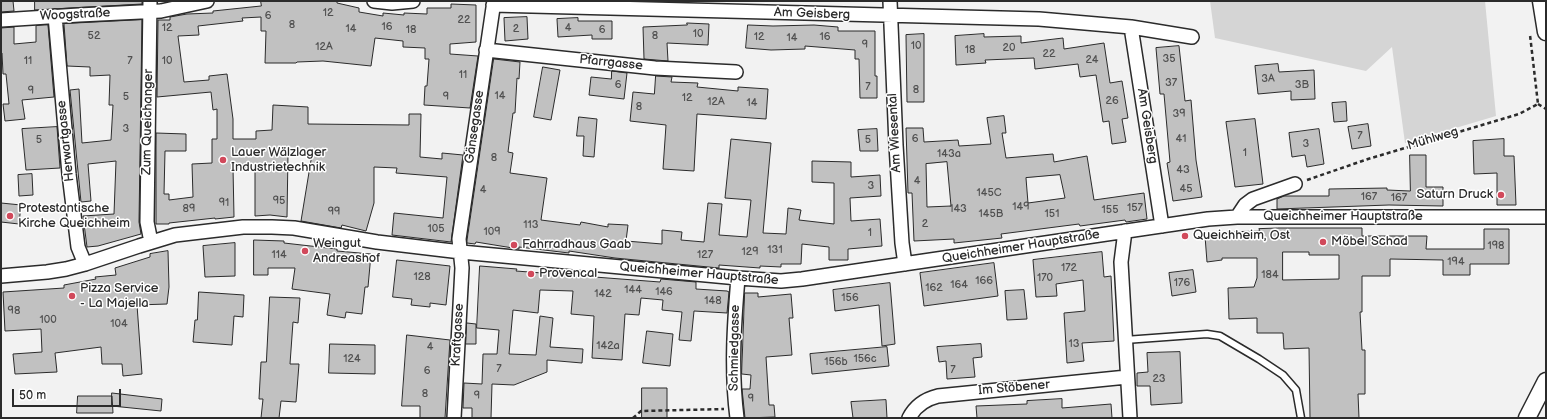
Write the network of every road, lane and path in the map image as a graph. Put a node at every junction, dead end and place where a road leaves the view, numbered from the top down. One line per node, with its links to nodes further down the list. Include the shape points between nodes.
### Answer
1 (207, 1): 7 (street, Woogstraße, via 174,9)
2 (374, 1): 3 (street)
3 (413, 1)
4 (890, 1): 9 (street, Am Wiesental)
5 (1541, 1): 13 (street)
6 (493, 3): 9 (street, Am Geisberg); 15 (street, Gänsegasse)
7 (150, 6): 8 (street, Woogstraße); 24 (street, Zum Queichanger, via 147,222)
8 (54, 16): 10 (street, Woogstraße); 26 (street, Herwartgasse, via 78,247)
9 (891, 16): 11 (street, Am Geisberg, via 1039,19); 27 (street, Am Wiesental, via 896,153)
10 (1, 20)
11 (1131, 27): 14 (street, Am Geisberg); 22 (street, Am Geisberg)
12 (1530, 30): 17 (path)
13 (1546, 32)
14 (1192, 37)
15 (486, 50): 16 (street, Pfarrgasse, via 655,68); 25 (street, Gänsegasse, via 459,239)
16 (736, 72)
17 (1538, 104): 18 (path); 19 (path, Mühlweg, via 1518,114)
18 (1546, 109)
19 (1295, 184): 20 (street, via 1253,199)
20 (1237, 217): 21 (street, Queichheimer Hauptstraße); 22 (street, Queichheimer Hauptstraße)
21 (1546, 217)
22 (1162, 226): 23 (street, Queichheimer Hauptstraße)
23 (1125, 231): 27 (street, Queichheimer Hauptstraße); 30 (street, via 1121,262)
24 (151, 242): 25 (street, Queichheimer Hauptstraße, via 175,235 244,227 272,227); 26 (street, Queichheimer Hauptstraße)
25 (461, 252): 29 (street, Queichheimer Hauptstraße); 35 (street, Kraftgasse)
26 (85, 264): 28 (street, Queichheimer Hauptstraße, via 47,272)
27 (905, 264): 29 (street, Queichheimer Hauptstraße, via 789,281)
28 (1, 276)
29 (738, 278): 34 (street, Schmiedgasse, via 733,356)
30 (1125, 340): 31 (street); 39 (lane, via 1207,334 1220,336 1259,359 1291,383 1297,394)
31 (1127, 377): 37 (street, Im Stöbener, via 938,396 920,404); 38 (street)
32 (1546, 382): 33 (street)
33 (1538, 399): 40 (street); 41 (street)
34 (736, 413): 36 (path, via 641,411)
35 (454, 418)
36 (633, 418)
37 (909, 418)
38 (1130, 418)
39 (1301, 418)
40 (1527, 418)
41 (1534, 418)

